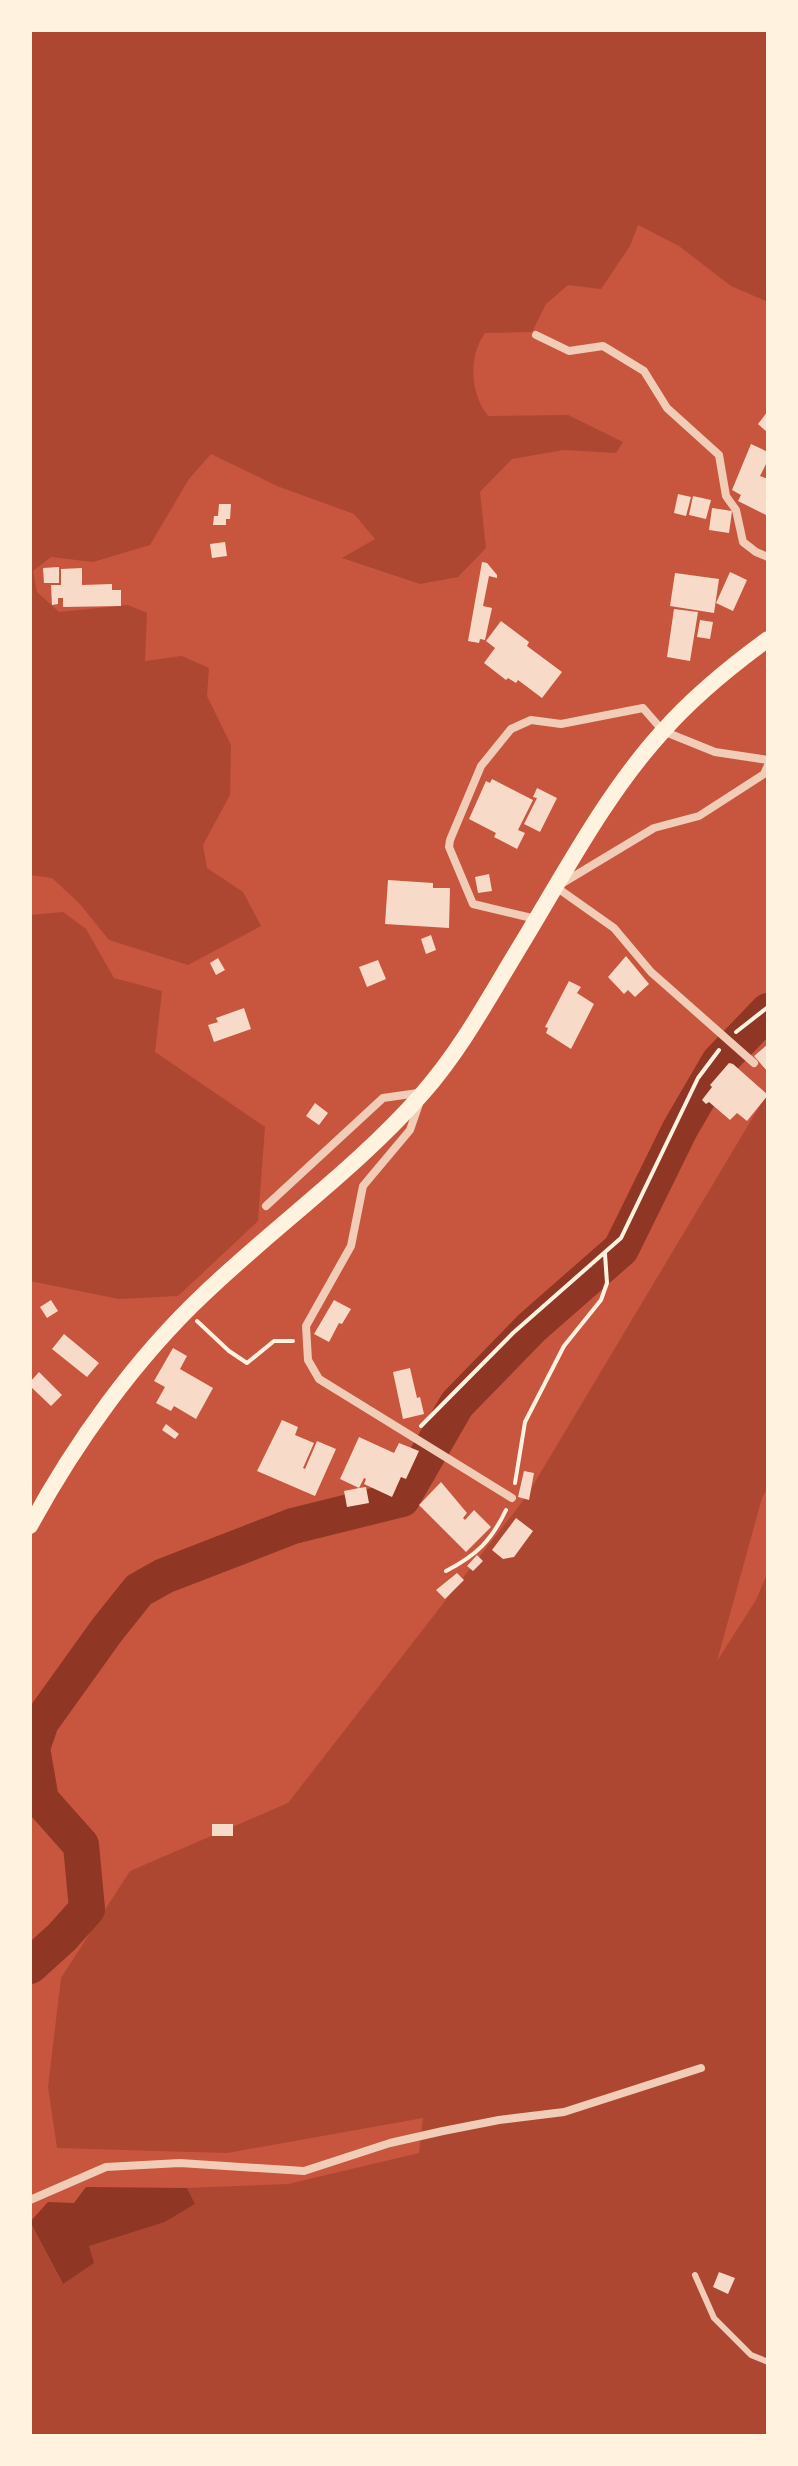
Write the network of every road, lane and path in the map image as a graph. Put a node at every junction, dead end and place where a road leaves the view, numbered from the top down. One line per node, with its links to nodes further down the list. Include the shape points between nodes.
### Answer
1 (536, 335): 2 (street, via 569,351 603,346 644,371 667,408 719,455 726,496 736,510 743,542)
2 (768, 557)
3 (768, 639): 4 (main road)
4 (663, 731): 5 (street, via 715,752); 6 (main road, via 615,793); 7 (street, via 643,708 561,724 531,720 511,729 481,766 449,847 473,904)
5 (768, 762): 6 (street, via 764,774 699,816 654,828)
6 (556, 887): 7 (main road); 9 (street, via 614,928 651,972)
7 (536, 920): 11 (main road, via 462,1042)
8 (768, 1007): 9 (path)
9 (729, 1038): 10 (street); 13 (path, via 698,1078 621,1238)
10 (754, 1063)
11 (423, 1093): 12 (street, via 383,1098); 14 (main road); 15 (street, via 410,1130 363,1186 351,1246 306,1326)
12 (266, 1206)
13 (605, 1254): 16 (path, via 513,1333); 17 (path, via 607,1283 601,1300 564,1346 525,1422)
14 (187, 1312): 15 (path, via 247,1363 274,1341 289,1339); 18 (main road, via 147,1352 55,1480)
15 (307, 1348): 16 (street, via 319,1379)
16 (411, 1436): 17 (street)
17 (512, 1498): 19 (path, via 495,1533 470,1559)
18 (30, 1526)
19 (446, 1571)
20 (701, 2068): 21 (street, via 564,2112 390,2143 304,2171 180,2163 106,2167)
21 (30, 2200)
22 (695, 2275): 23 (lane, via 714,2318 751,2355)
23 (768, 2362)

